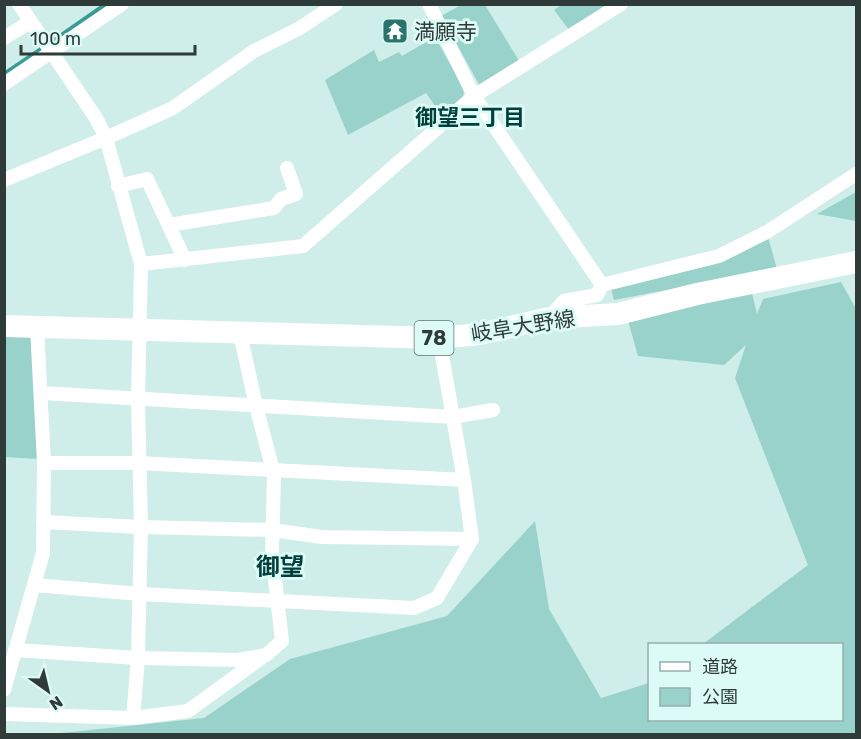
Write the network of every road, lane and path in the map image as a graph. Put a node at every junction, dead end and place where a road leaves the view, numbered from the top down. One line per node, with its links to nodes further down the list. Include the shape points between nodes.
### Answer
1 (19, 4): 6 (street)
2 (122, 4): 8 (street)
3 (336, 4): 11 (street, via 254,51 173,108)
4 (429, 4): 10 (street)
5 (621, 4): 10 (street)
6 (30, 22): 7 (street); 8 (street)
7 (4, 38)
8 (51, 52): 9 (street); 11 (street)
9 (4, 84)
10 (474, 96): 17 (street, via 303,246); 20 (street)
11 (106, 138): 14 (street); 15 (street)
12 (287, 168): 16 (street, via 296,194 281,199 274,208)
13 (856, 174): 20 (street, via 766,232 719,256)
14 (4, 180)
15 (118, 186): 16 (street, via 147,178); 19 (street)
16 (169, 225): 17 (street)
17 (185, 260): 19 (street)
18 (856, 262): 21 (main road, 岐阜大野線 / 78, via 618,314)
19 (141, 264): 24 (street)
20 (602, 285): 21 (street, via 597,295 564,301)
21 (549, 318): 26 (main road, 岐阜大野線 / 78, via 480,334)
22 (4, 326): 23 (main road, 岐阜大野線 / 78)
23 (37, 327): 24 (main road, 岐阜大野線 / 78); 27 (street)
24 (140, 329): 25 (main road, 岐阜大野線 / 78); 28 (street)
25 (240, 333): 26 (main road, 岐阜大野線 / 78); 29 (street)
26 (439, 338): 31 (street)
27 (42, 393): 28 (street); 32 (street)
28 (138, 398): 29 (street); 33 (street)
29 (256, 406): 31 (street); 34 (street)
30 (493, 410): 31 (street)
31 (453, 417): 35 (street)
32 (44, 463): 33 (street); 36 (street)
33 (139, 463): 34 (street); 37 (street)
34 (272, 470): 35 (street); 38 (street)
35 (464, 480): 39 (street)
36 (43, 522): 37 (street); 40 (street, via 43,553)
37 (141, 527): 38 (street); 41 (street)
38 (272, 530): 39 (street, via 322,537); 42 (street)
39 (472, 540): 42 (street, via 437,598 414,608)
40 (34, 585): 41 (street); 43 (street)
41 (140, 594): 42 (street); 45 (street)
42 (277, 600): 44 (street, via 282,641)
43 (15, 650): 45 (street); 46 (street)
44 (266, 655): 45 (street, via 238,660); 48 (street, via 188,711)
45 (138, 658): 48 (street)
46 (4, 690)
47 (4, 714): 48 (street)
48 (133, 718)

